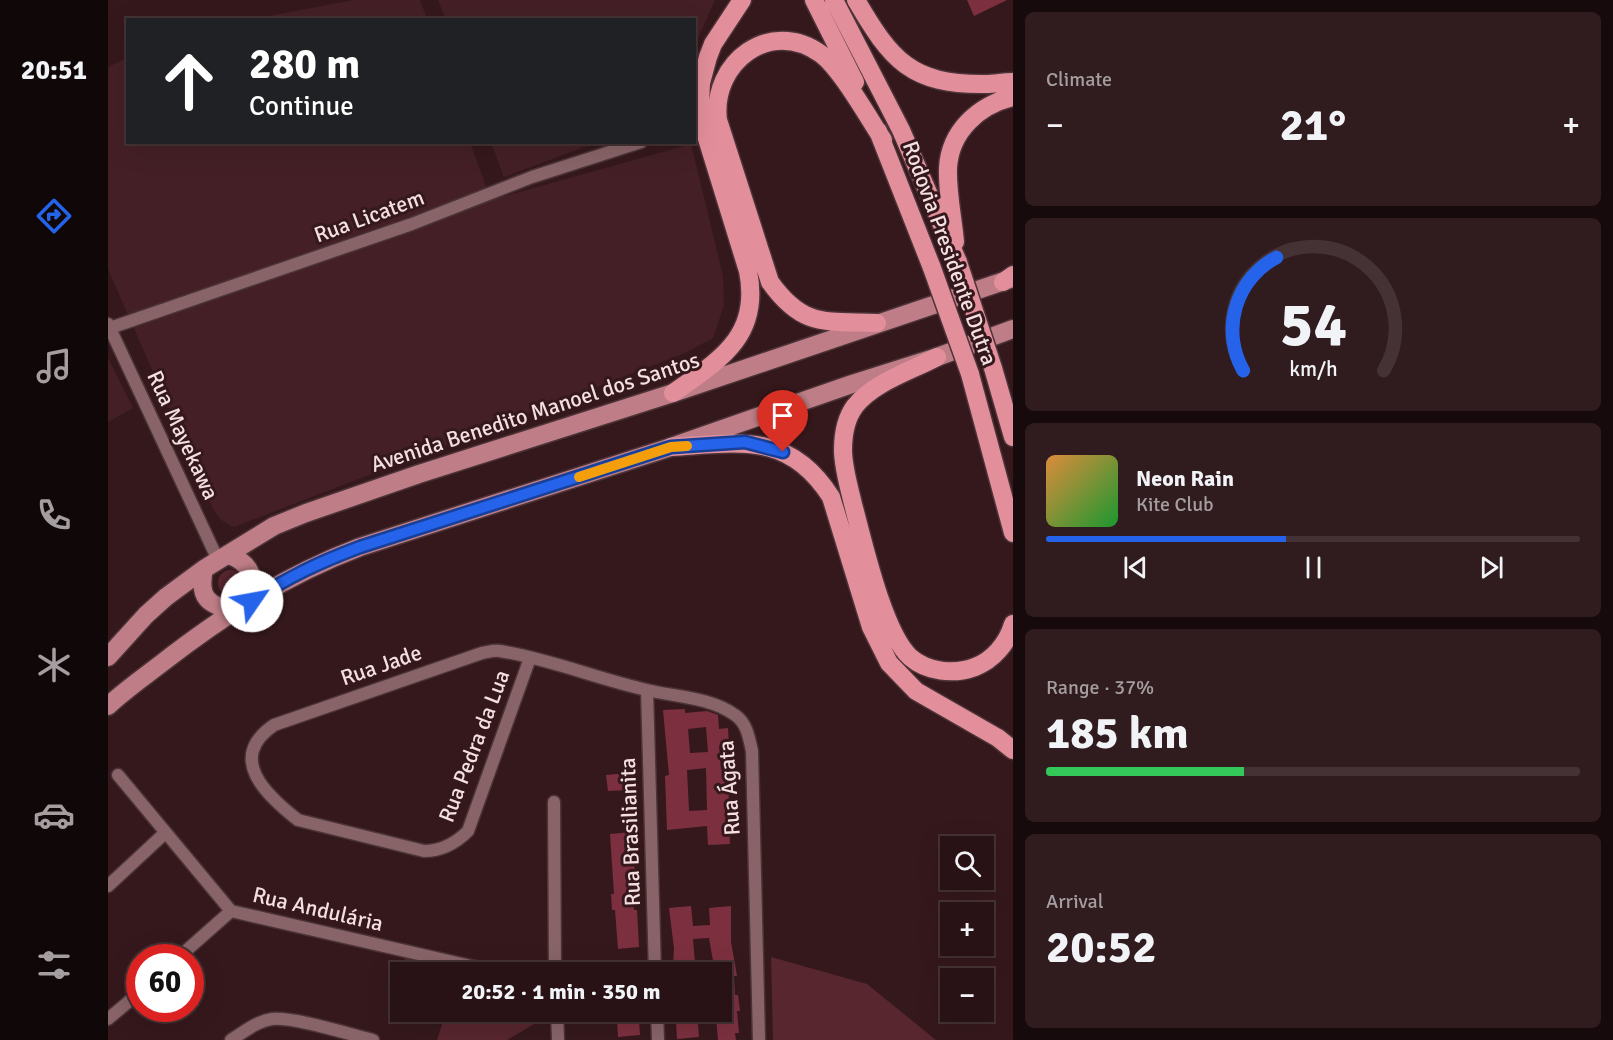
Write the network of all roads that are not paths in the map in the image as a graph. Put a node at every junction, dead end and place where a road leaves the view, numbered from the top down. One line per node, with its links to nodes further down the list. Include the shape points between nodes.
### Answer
1 (742, 0): 15 (highway, via 713,44 701,83 700,104 748,271 750,306 744,328 731,348)
2 (814, 0): 7 (highway, Rodovia Presidente Dutra)
3 (834, 0): 9 (highway, Rodovia Presidente Dutra, via 901,130)
4 (856, 0): 5 (highway, via 891,54 918,73 953,82)
5 (1013, 82)
6 (1013, 97): 9 (highway, via 992,104 973,117 953,145 948,168)
7 (883, 140): 11 (highway, via 835,69 821,54 804,45 775,42 747,52 726,73 718,91 720,130 770,282 782,299 809,318); 18 (highway, Rodovia Presidente Dutra, bridge, via 970,374)
8 (635, 144): 12 (street, Rua Licatem)
9 (958, 262): 16 (highway, Rodovia Presidente Dutra, bridge)
10 (1010, 278): 11 (main road, Avenida Benedito Manoel dos Santos)
11 (877, 323): 15 (main road, Avenida Benedito Manoel dos Santos)
12 (109, 326): 19 (street, Rua Mayekawa)
13 (1013, 329): 14 (main road)
14 (937, 357): 17 (main road); 22 (highway, via 875,388 855,407 846,427 843,451 866,553 891,627 909,656 925,666 953,672 981,664 1002,646)
15 (673, 393): 19 (main road, Avenida Benedito Manoel dos Santos, via 306,513 274,526)
16 (1013, 437)
17 (671, 447): 20 (main road, via 360,547 289,577); 28 (highway, via 745,442 783,452 802,462 831,497 871,627 889,663 916,691)
18 (1013, 533)
19 (217, 562): 20 (main road, via 240,560 248,567 254,584); 21 (main road, via 202,588 216,606); 23 (main road, Avenida Benedito Manoel dos Santos, via 160,603)
20 (252, 601): 21 (main road)
21 (234, 611): 26 (main road)
22 (1013, 624)
23 (108, 657)
24 (530, 658): 25 (street, Rua Ágata); 27 (street, Rua Jade, via 496,650 482,653 273,725); 27 (street, Rua Pedra da Lua, via 468,831 448,846 432,851 298,820 253,772 250,759)
25 (647, 690): 37 (street, Rua Brasilianita); 46 (street, Rua Ágata, via 717,705 738,716 746,728 752,751)
26 (108, 706)
27 (254, 744)
28 (1013, 750)
29 (118, 775): 31 (street, Rua Andulária)
30 (554, 802): 36 (street)
31 (165, 833): 32 (street); 33 (street, Rua Andulária)
32 (108, 886)
33 (231, 911): 34 (street); 35 (street, Rua Andulária)
34 (194, 944)
35 (453, 962)
36 (551, 962)
37 (655, 962)
38 (126, 1004): 39 (street)
39 (108, 1019)
40 (557, 1022): 44 (street)
41 (657, 1022): 45 (street)
42 (231, 1040): 43 (street, via 271,1019)
43 (373, 1040)
44 (558, 1040)
45 (657, 1040)
46 (759, 1040)

